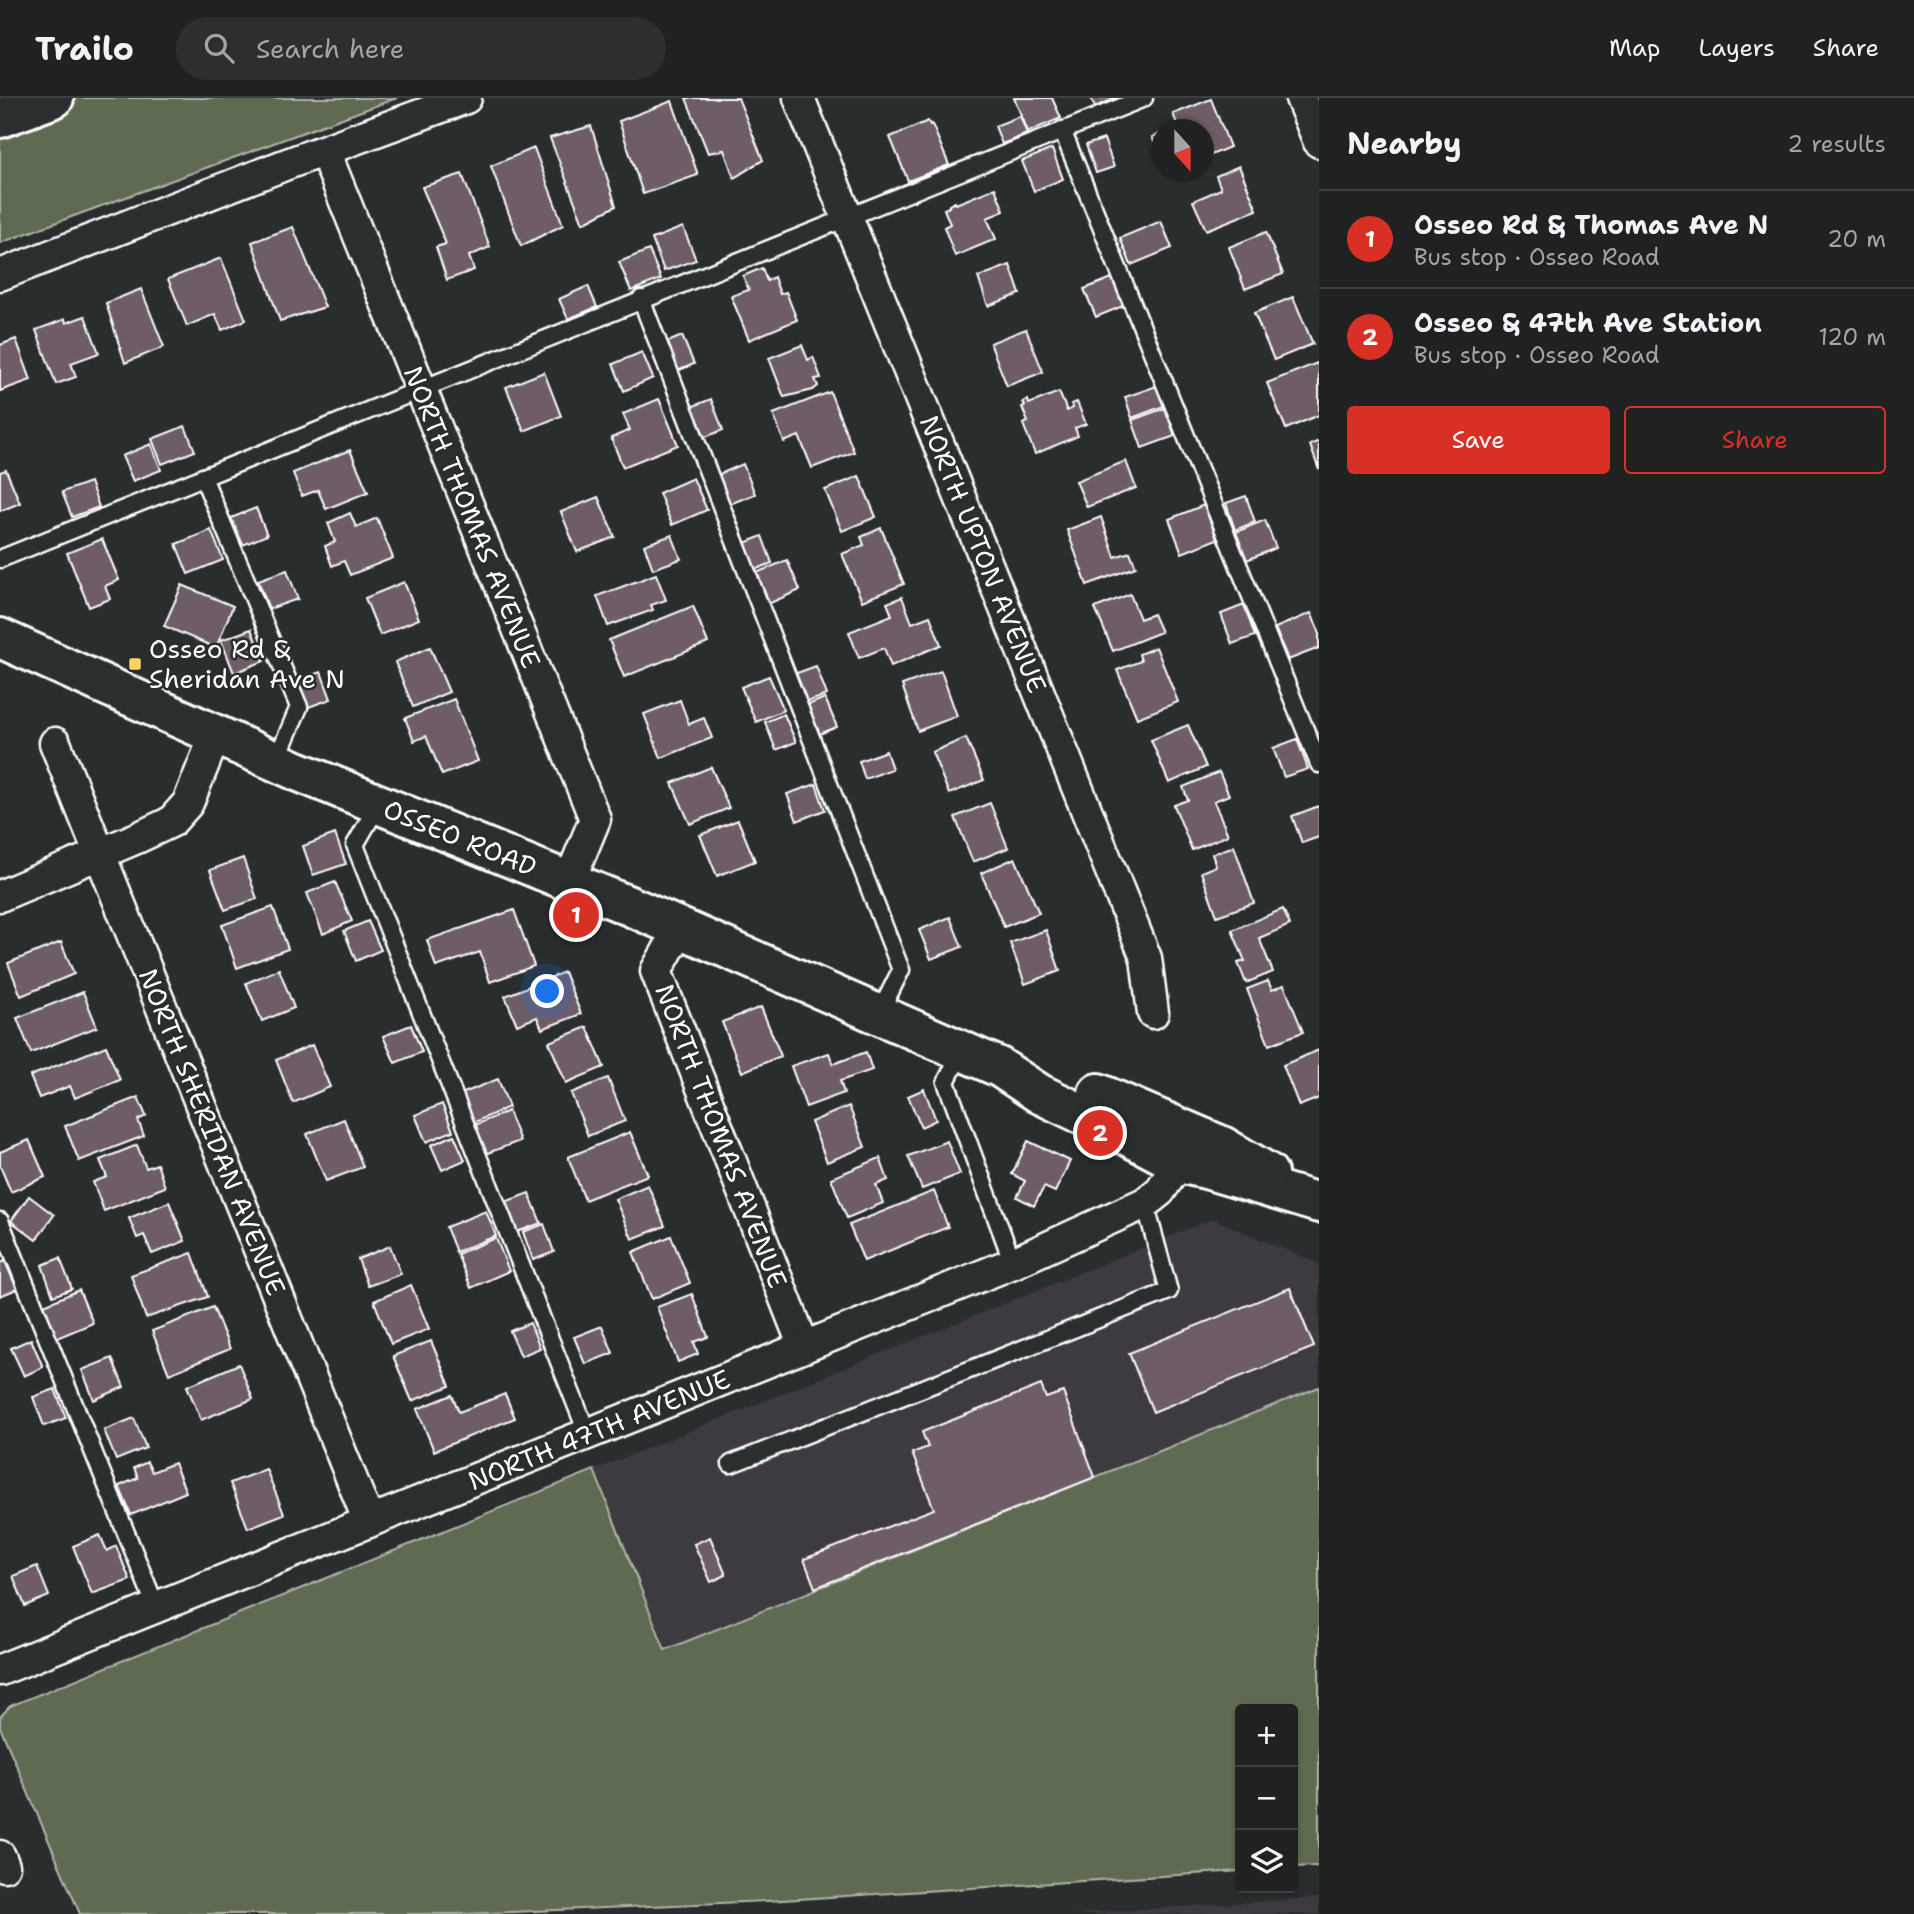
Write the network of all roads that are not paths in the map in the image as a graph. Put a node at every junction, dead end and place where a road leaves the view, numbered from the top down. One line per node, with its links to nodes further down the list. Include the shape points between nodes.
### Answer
1 (54, 98): 6 (main road)
2 (466, 98): 9 (street)
3 (799, 98): 10 (street, NORTH UPTON AVENUE)
4 (1144, 98): 7 (lane)
5 (1301, 98): 8 (street)
6 (0, 118)
7 (1062, 130): 10 (lane); 20 (lane)
8 (1319, 142)
9 (327, 150): 11 (street); 13 (street, NORTH THOMAS AVENUE)
10 (847, 216): 12 (lane); 26 (street, NORTH UPTON AVENUE, via 1146,958)
11 (0, 275)
12 (641, 299): 13 (lane); 27 (lane, via 901,970)
13 (421, 388): 14 (lane); 23 (street, NORTH THOMAS AVENUE, via 595,819)
14 (202, 477): 15 (lane); 19 (lane, via 299,707)
15 (0, 559)
16 (0, 638): 17 (main road, OSSEO ROAD)
17 (215, 736): 19 (main road, OSSEO ROAD); 22 (street, via 188,803 171,821)
18 (55, 743): 22 (street, NORTH SHERIDAN AVENUE)
19 (276, 761): 21 (main road, OSSEO ROAD)
20 (1319, 764)
21 (378, 805): 23 (main road, OSSEO ROAD); 36 (lane, via 355,845)
22 (99, 854): 24 (street); 38 (street, NORTH SHERIDAN AVENUE)
23 (569, 882): 25 (main road, OSSEO ROAD)
24 (0, 896)
25 (680, 929): 27 (main road, OSSEO ROAD); 35 (street, NORTH THOMAS AVENUE, via 656,971)
26 (1153, 1013)
27 (879, 1014): 28 (main road, OSSEO ROAD)
28 (962, 1050): 29 (main road, OSSEO ROAD); 34 (lane, via 946,1082)
29 (999, 1067): 30 (main road, OSSEO ROAD, via 1040,1094); 32 (main road, OSSEO ROAD, via 1058,1075 1222,1146)
30 (1180, 1163): 31 (street, NORTH 47TH AVENUE); 32 (main road, OSSEO ROAD)
31 (1145, 1203): 34 (street, NORTH 47TH AVENUE); 37 (lane, via 1169,1291)
32 (1319, 1203)
33 (0, 1221): 39 (lane)
34 (1013, 1264): 35 (street, NORTH 47TH AVENUE)
35 (804, 1347): 36 (street, NORTH 47TH AVENUE)
36 (588, 1435): 38 (street, NORTH 47TH AVENUE)
37 (731, 1464)
38 (369, 1522): 39 (street, NORTH 47TH AVENUE)
39 (156, 1607): 40 (street, NORTH 47TH AVENUE)
40 (0, 1670)

